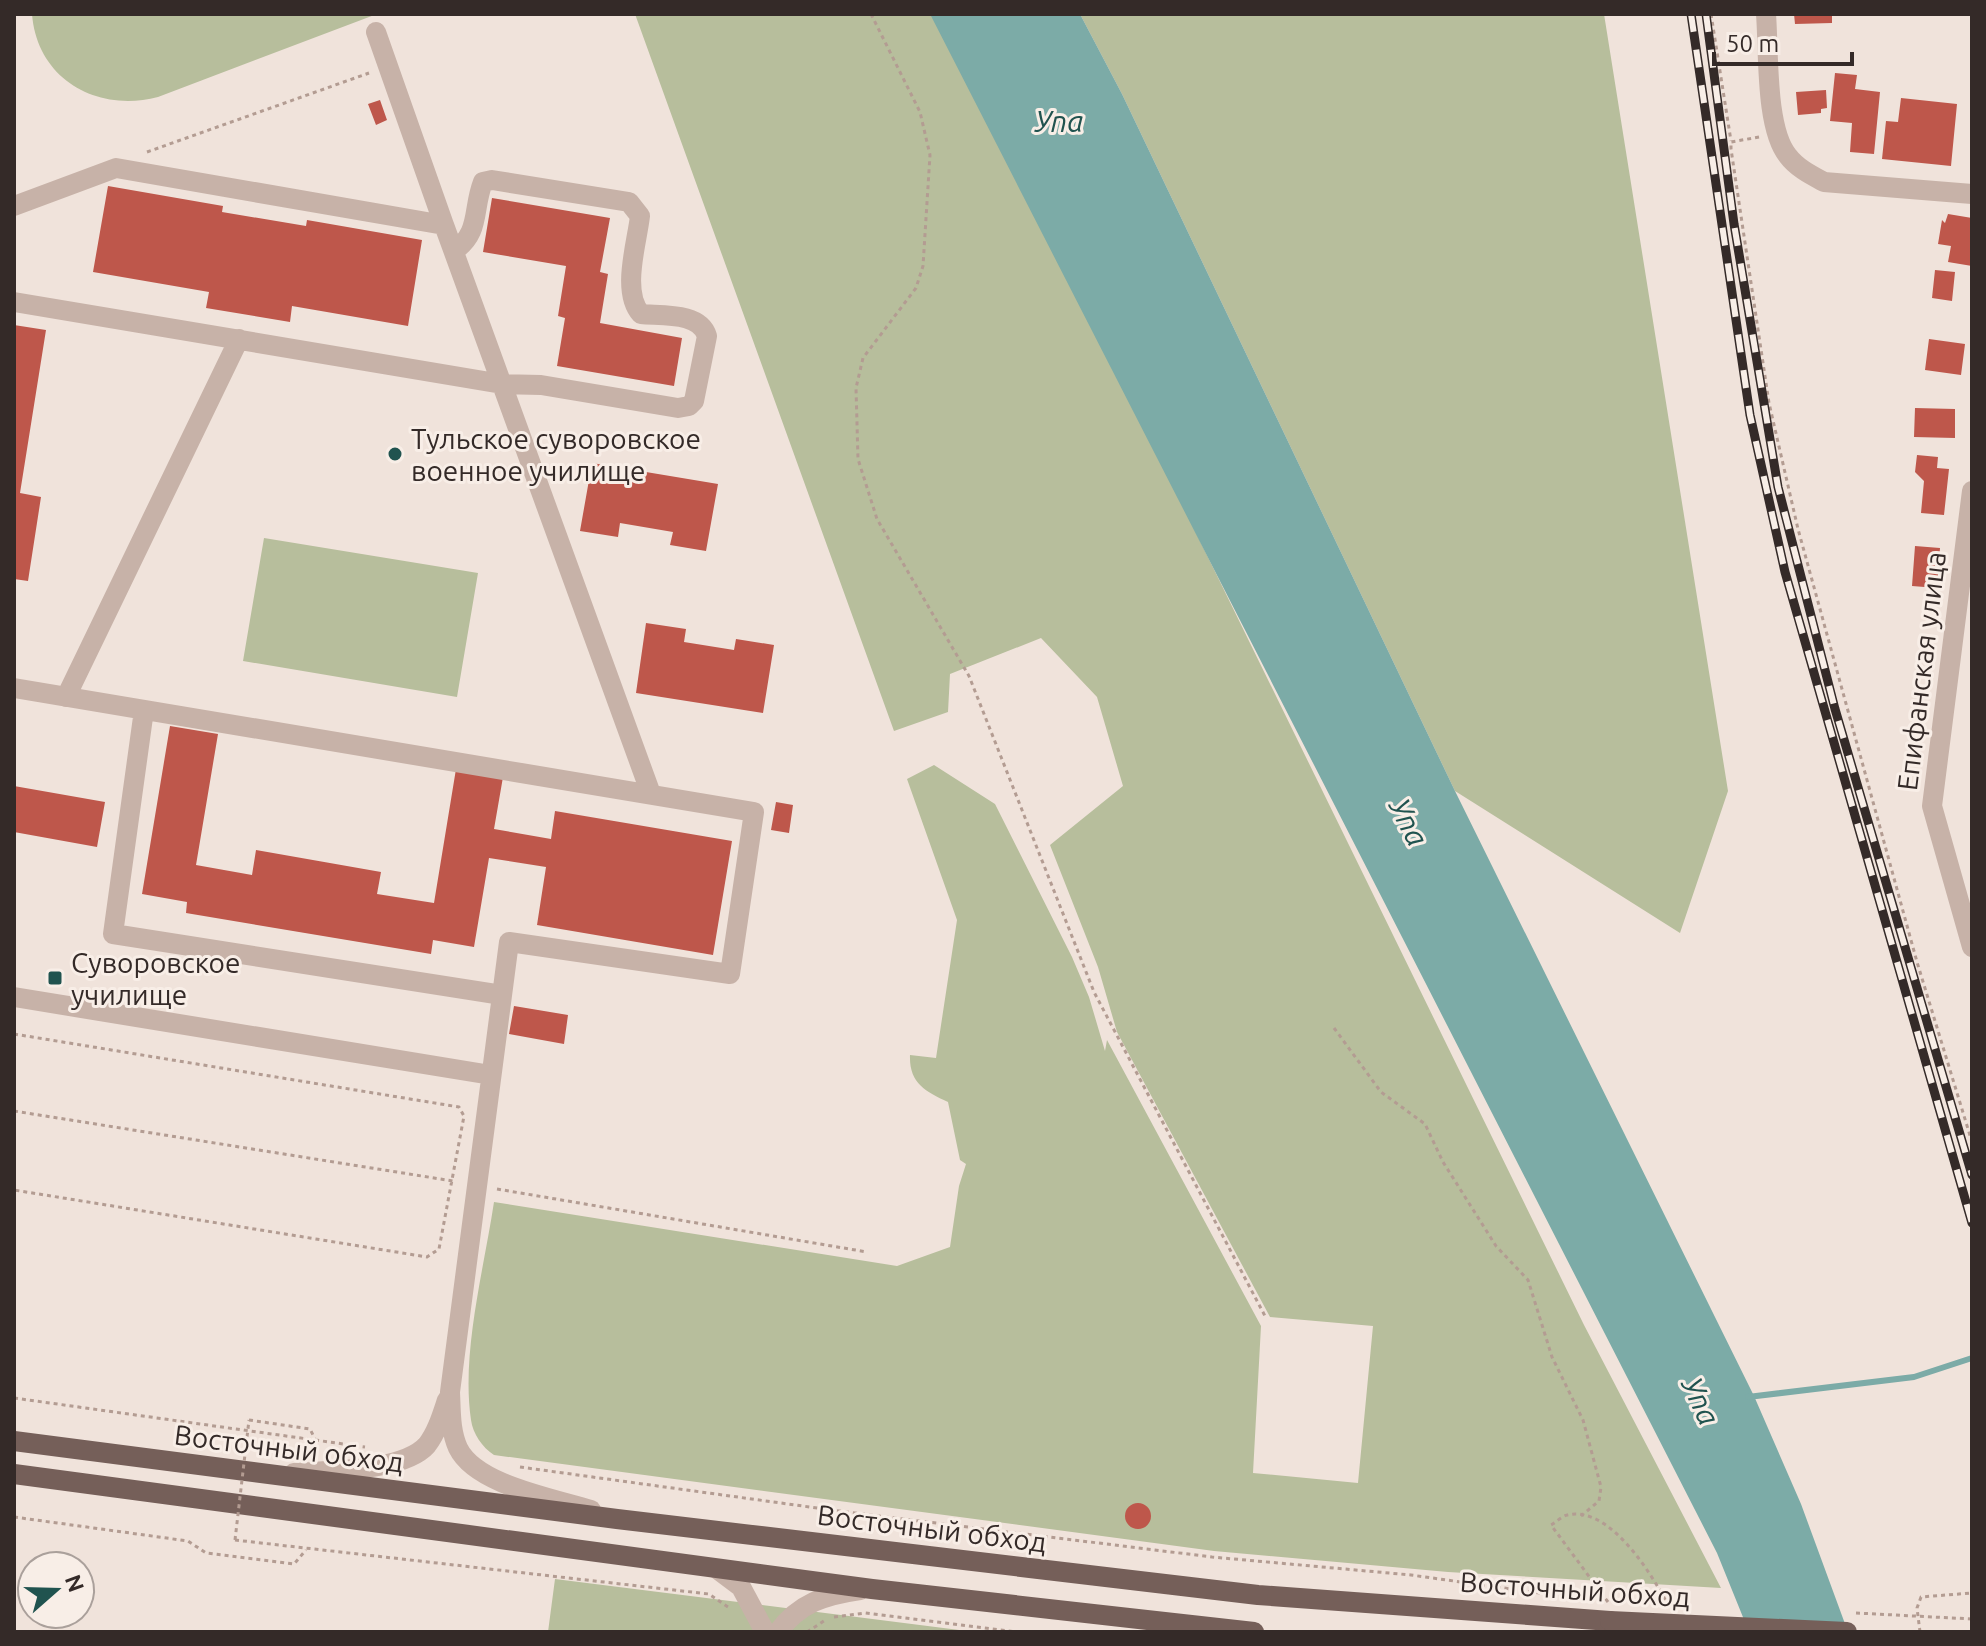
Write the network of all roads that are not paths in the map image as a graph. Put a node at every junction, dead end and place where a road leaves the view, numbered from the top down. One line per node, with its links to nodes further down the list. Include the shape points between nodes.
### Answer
1 (1766, 14): 3 (street, via 1776,137 1788,156 1824,182)
2 (376, 32): 5 (street)
3 (1972, 194)
4 (14, 206): 5 (street, via 116,168)
5 (444, 225): 6 (street)
6 (454, 251): 9 (street); 9 (street, via 473,231 483,182 629,202 640,216 631,292 635,307 641,314 694,320 707,336 689,406)
7 (14, 302): 8 (street)
8 (239, 339): 9 (street); 12 (street)
9 (502, 384): 14 (street)
10 (1972, 491): 15 (street, Епифанская улица, via 1932,806)
11 (14, 688): 12 (street)
12 (66, 697): 13 (street)
13 (144, 710): 14 (street); 16 (street, via 113,934)
14 (651, 794): 16 (street, via 754,812 730,974 509,942)
15 (1972, 947)
16 (502, 995): 18 (street)
17 (14, 997): 18 (street)
18 (491, 1075): 19 (street)
19 (450, 1392): 22 (street, via 437,1429 413,1456 379,1465); 23 (street, via 452,1431 470,1465 492,1479)
20 (14, 1441): 22 (main road, Восточный обход)
21 (14, 1474): 24 (main road)
22 (277, 1475): 23 (main road, Восточный обход)
23 (617, 1519): 29 (main road, Восточный обход, bridge, via 1258,1595)
24 (717, 1569): 25 (main road); 26 (street, via 741,1587)
25 (872, 1589): 27 (street, via 807,1603); 28 (main road)
26 (765, 1632)
27 (778, 1632)
28 (1254, 1632)
29 (1847, 1632)

